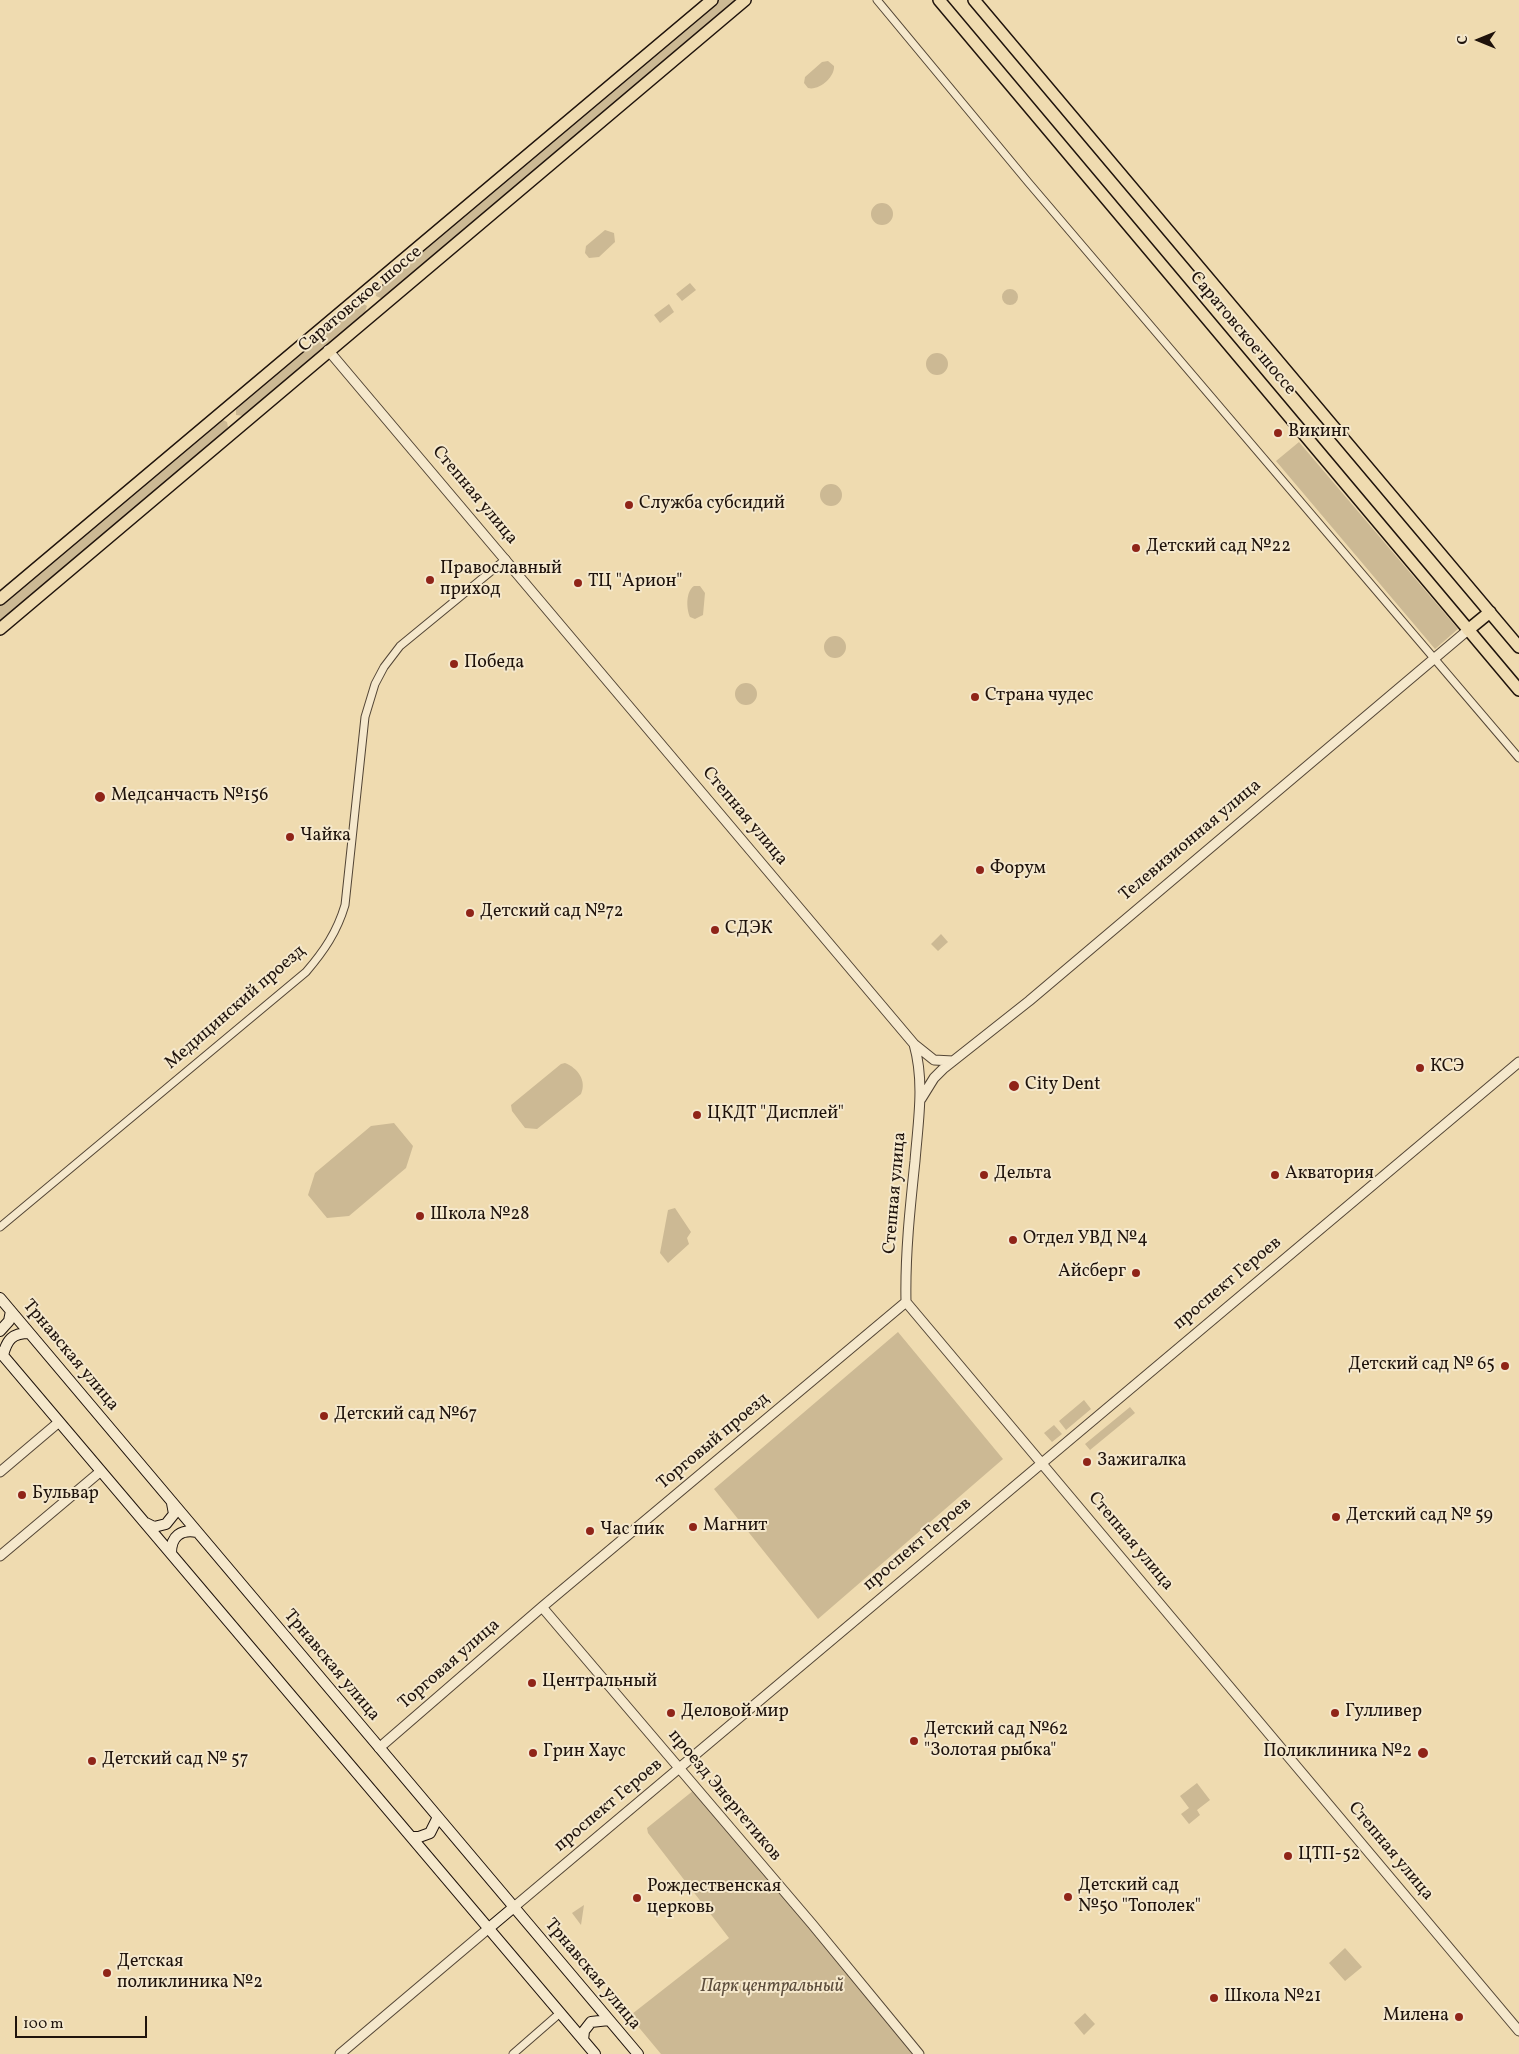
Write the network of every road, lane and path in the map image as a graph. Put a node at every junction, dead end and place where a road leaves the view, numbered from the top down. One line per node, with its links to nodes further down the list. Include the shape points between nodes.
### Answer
1 (712, 0): 6 (main road, Саратовское шоссе)
2 (745, 0): 7 (main road, Саратовское шоссе)
3 (877, 0): 17 (street)
4 (939, 0): 15 (main road, Саратовское шоссе)
5 (974, 0): 13 (main road, Саратовское шоссе)
6 (362, 292): 7 (main road); 9 (main road, Саратовское шоссе)
7 (377, 309): 8 (main road, Саратовское шоссе)
8 (328, 350): 10 (main road, Саратовское шоссе); 11 (street, Степная улица)
9 (224, 411): 10 (main road); 12 (main road, Саратовское шоссе)
10 (237, 426): 14 (main road, Саратовское шоссе)
11 (506, 559): 20 (street, Степная улица); 24 (street, Медицинский проезд, via 400,646 375,684 365,717 346,898 339,924 328,946 306,972)
12 (0, 599)
13 (1490, 612): 15 (main road, Телевизионная улица); 16 (main road, Саратовское шоссе)
14 (0, 628)
15 (1468, 630): 17 (street, Телевизионная улица); 18 (main road, Саратовское шоссе)
16 (1519, 647)
17 (1434, 658): 19 (street); 21 (street, Телевизионная улица, via 1189,867)
18 (1519, 690)
19 (1519, 758)
20 (914, 1044): 21 (street, via 934,1060); 23 (street, Степная улица, via 920,1071)
21 (955, 1060): 23 (street, Телевизионная улица, via 934,1078)
22 (1519, 1062): 32 (street, проспект Героев)
23 (920, 1100): 26 (street, Степная улица)
24 (0, 1227)
25 (0, 1298): 27 (main road, Трнавская улица)
26 (906, 1302): 32 (street, Степная улица); 40 (street, Торговый проезд)
27 (11, 1312): 28 (main road, via 9,1321); 29 (main road, Трнавская улица)
28 (0, 1331)
29 (29, 1333): 30 (main road, via 11,1337); 35 (main road, Трнавская улица)
30 (1, 1353): 31 (main road)
31 (60, 1422): 33 (main road); 34 (street)
32 (1041, 1462): 42 (street, проспект Героев); 49 (street, Степная улица)
33 (101, 1471): 36 (main road); 39 (street)
34 (0, 1472)
35 (172, 1502): 36 (main road, via 174,1514 166,1524 154,1527); 37 (main road, Трнавская улица)
36 (143, 1521): 38 (main road)
37 (197, 1532): 38 (main road, via 187,1530 177,1534 171,1543); 41 (main road, Трнавская улица)
38 (171, 1553): 44 (main road)
39 (0, 1556)
40 (542, 1607): 41 (street, Торговая улица); 42 (street, проезд Энергетиков)
41 (379, 1748): 43 (main road, Трнавская улица)
42 (678, 1768): 45 (street, проспект Героев); 55 (street, проезд Энергетиков)
43 (438, 1817): 44 (main road, via 430,1834); 45 (main road, Трнавская улица)
44 (412, 1837): 46 (main road)
45 (514, 1907): 46 (main road, проспект Героев); 48 (main road, Трнавская улица)
46 (489, 1928): 47 (main road); 51 (street, проспект Героев)
47 (560, 2013): 50 (main road); 52 (street)
48 (609, 2020): 50 (main road, via 591,2022 584,2031); 54 (main road, Трнавская улица)
49 (1519, 2031)
50 (583, 2040): 53 (main road)
51 (340, 2054)
52 (513, 2054)
53 (595, 2054)
54 (638, 2054)
55 (919, 2054)

